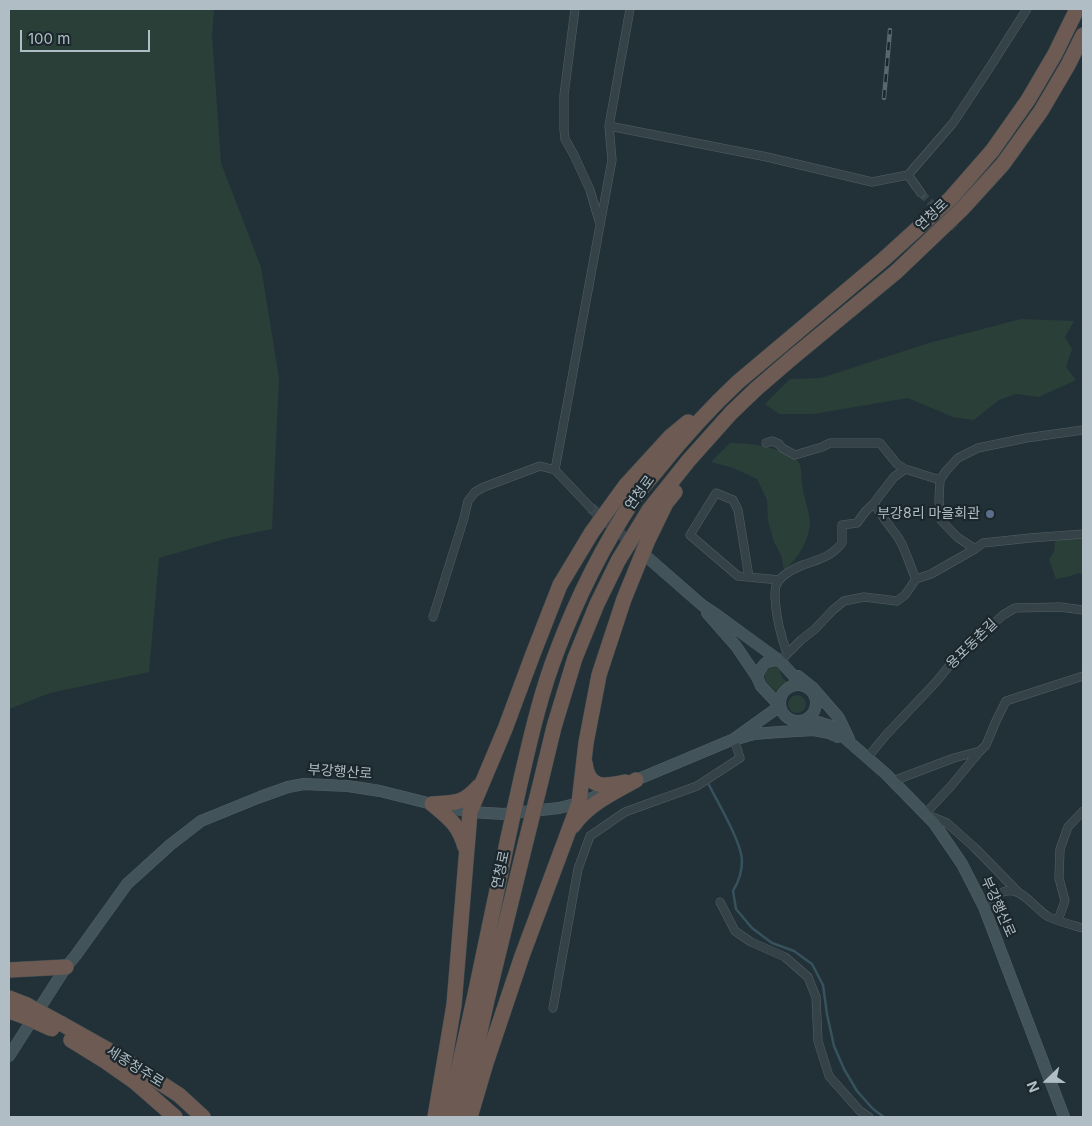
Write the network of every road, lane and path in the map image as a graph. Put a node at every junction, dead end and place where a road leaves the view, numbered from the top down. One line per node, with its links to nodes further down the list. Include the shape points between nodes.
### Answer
1 (575, 9): 9 (street, via 564,95 564,130 590,190)
2 (630, 9): 6 (street)
3 (1027, 9): 7 (street, via 953,123)
4 (1077, 9): 10 (highway, 연청로, via 1028,100 992,151 950,199)
5 (1083, 35): 11 (highway, 연청로, via 1035,118 1003,164 962,209 896,272)
6 (609, 126): 7 (street, via 872,182); 9 (street, via 612,160)
7 (908, 175): 8 (street)
8 (921, 193)
9 (600, 224): 15 (street)
10 (738, 382): 42 (highway, via 670,437 626,485 592,532 560,586); 68 (highway, 연청로, bridge, via 677,445 635,498 602,552 556,652 521,779)
11 (756, 390): 39 (highway, via 666,504 648,540 624,598 599,675); 69 (highway, 연청로, bridge, via 731,413 649,510 596,604 554,727)
12 (1083, 430): 16 (street, via 978,448 958,458)
13 (766, 443): 14 (street, via 772,441 795,455 830,443 880,443)
14 (905, 469): 16 (street); 17 (street, via 894,477)
15 (554, 470): 18 (street); 27 (street, via 540,466 474,492 468,501)
16 (940, 480): 20 (street, via 941,520 957,537)
17 (874, 503): 23 (street, via 900,541); 24 (street, via 857,523 842,525 839,548 827,557 794,569)
18 (591, 508)
19 (1083, 534): 20 (street, via 983,543)
20 (976, 549): 23 (street)
21 (647, 557): 25 (street)
22 (749, 577): 22 (street, via 738,576 690,536 716,492 733,500 738,510); 24 (street)
23 (916, 579): 28 (street, via 897,601 864,597 844,601)
24 (779, 580): 28 (street, via 775,588 776,612)
25 (702, 605): 28 (street); 30 (street)
26 (1083, 610): 40 (street, 용포동촌길, via 1015,608 1003,615 963,649)
27 (433, 617)
28 (784, 657): 30 (street, via 765,663); 31 (street); 37 (street, via 839,718)
29 (1083, 676): 38 (street, via 1006,701 986,745)
30 (757, 677): 32 (street)
31 (802, 685): 33 (street); 34 (street, 부강행산로, via 787,688 781,696)
32 (766, 690): 34 (street); 36 (street, 부강행산로, via 770,701 766,711)
33 (815, 699): 35 (street, via 812,714); 37 (street)
34 (780, 706): 35 (street, via 785,715); 36 (street, 부강행산로)
35 (798, 720): 36 (street); 37 (street, via 831,726)
36 (738, 736): 37 (street, via 814,730); 41 (street, 부강행산로); 59 (street, via 740,758 726,768 697,786 625,812 590,836 578,869)
37 (851, 742): 40 (street, 부강행산로)
38 (980, 751): 43 (street); 48 (street)
39 (584, 758): 41 (highway, via 586,773 601,786); 44 (highway)
40 (867, 758): 43 (street, 부강행산로)
41 (636, 780): 44 (street, 부강행산로); 49 (highway, via 580,816)
42 (484, 781): 45 (highway, via 462,801); 47 (highway)
43 (893, 781): 48 (street, 부강행산로)
44 (578, 803): 47 (street, 부강행산로, via 504,814); 49 (highway)
45 (432, 804): 47 (street, 부강행산로); 50 (highway, via 458,828); 56 (street, 부강행산로, via 380,791 304,784 260,797 201,821 127,884)
46 (1083, 811): 54 (street, via 1068,826 1060,849 1059,878 1065,901)
47 (470, 812): 50 (highway)
48 (925, 814): 51 (street, via 947,823); 53 (street, 부강행산로, via 962,864)
49 (565, 838): 70 (highway, via 522,956)
50 (466, 852): 67 (highway, via 454,1005)
51 (1019, 893): 53 (street, via 1002,892); 54 (street, via 1048,917)
52 (720, 902): 71 (street, via 735,931 785,957 808,977 816,997 818,1041 829,1076)
53 (984, 906): 72 (street, 부강행산로)
54 (1058, 920): 55 (street)
55 (1083, 928)
56 (66, 967): 57 (highway); 62 (street, 부강행산로)
57 (9, 970)
58 (9, 998): 60 (highway)
59 (553, 1008)
60 (20, 1011): 61 (highway, bridge)
61 (57, 1026): 63 (highway, 세종청주로); 66 (highway, 세종청주로, via 120,1056 179,1095)
62 (9, 1056)
63 (135, 1082): 64 (highway); 65 (highway, 세종청주로)
64 (169, 1117)
65 (175, 1117)
66 (203, 1117)
67 (435, 1117)
68 (446, 1117)
69 (460, 1117)
70 (470, 1117)
71 (869, 1117)
72 (1064, 1117)

